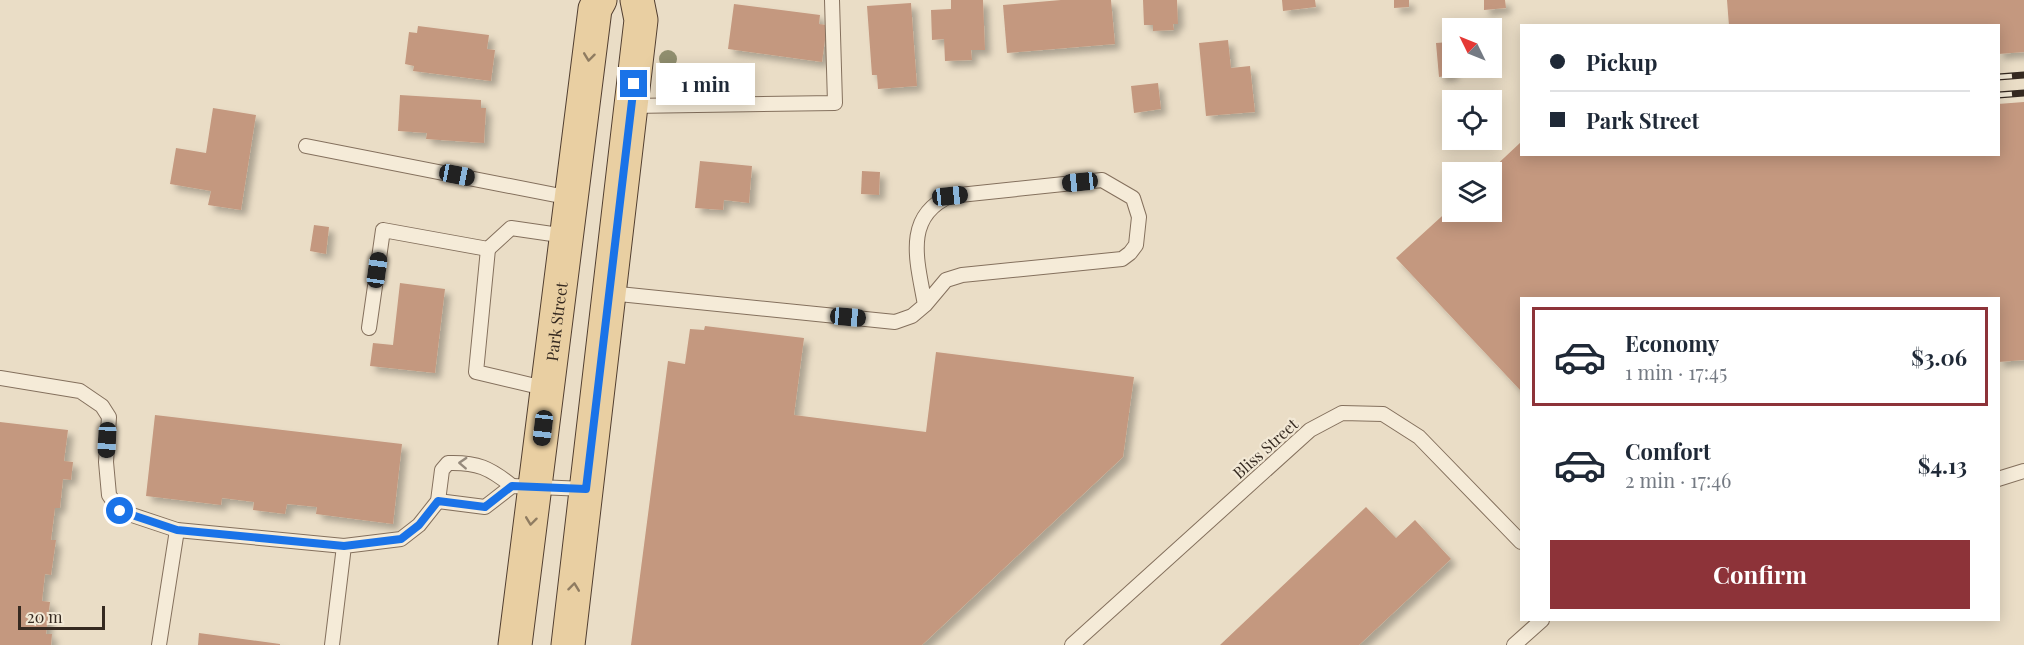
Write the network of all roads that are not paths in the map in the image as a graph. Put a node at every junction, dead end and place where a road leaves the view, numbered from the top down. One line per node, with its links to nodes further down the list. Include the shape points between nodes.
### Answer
1 (600, 0): 6 (main road, Park Street, one-way to 6, via 595,9)
2 (637, 0): 4 (main road, via 641,20)
3 (832, 0): 4 (lane, via 835,103)
4 (631, 106): 9 (main road)
5 (306, 146): 6 (lane)
6 (571, 198): 7 (main road, Park Street)
7 (566, 236): 8 (lane, via 511,228); 13 (main road, Park Street)
8 (488, 249): 11 (lane, via 383,230); 13 (lane, via 476,372)
9 (609, 293): 10 (lane, via 895,322 912,316); 17 (main road)
10 (925, 305): 10 (lane, via 946,280 962,275 1122,259 1136,244 1139,217 1133,198 1102,180 950,196 936,201 921,220 917,234)
11 (369, 328)
12 (0, 378): 19 (lane, via 80,391 102,406 109,417 109,495 120,511)
13 (548, 389): 16 (main road, Park Street)
14 (2024, 471): 15 (lane)
15 (2000, 478)
16 (524, 486): 17 (lane); 18 (lane, via 485,507); 18 (lane, one-way to 18, via 468,462 448,463 442,470); 25 (main road, Park Street, one-way to 25)
17 (586, 489): 26 (main road, one-way to 17)
18 (438, 501): 21 (lane, via 419,525 401,539)
19 (177, 530): 21 (lane); 23 (lane)
20 (1520, 541): 27 (lane, Bliss Street, via 1419,437 1383,414 1342,413 1310,430)
21 (344, 546): 24 (lane)
22 (1541, 621): 28 (lane)
23 (159, 645)
24 (332, 645)
25 (515, 645)
26 (568, 645)
27 (1072, 645)
28 (1514, 645)

